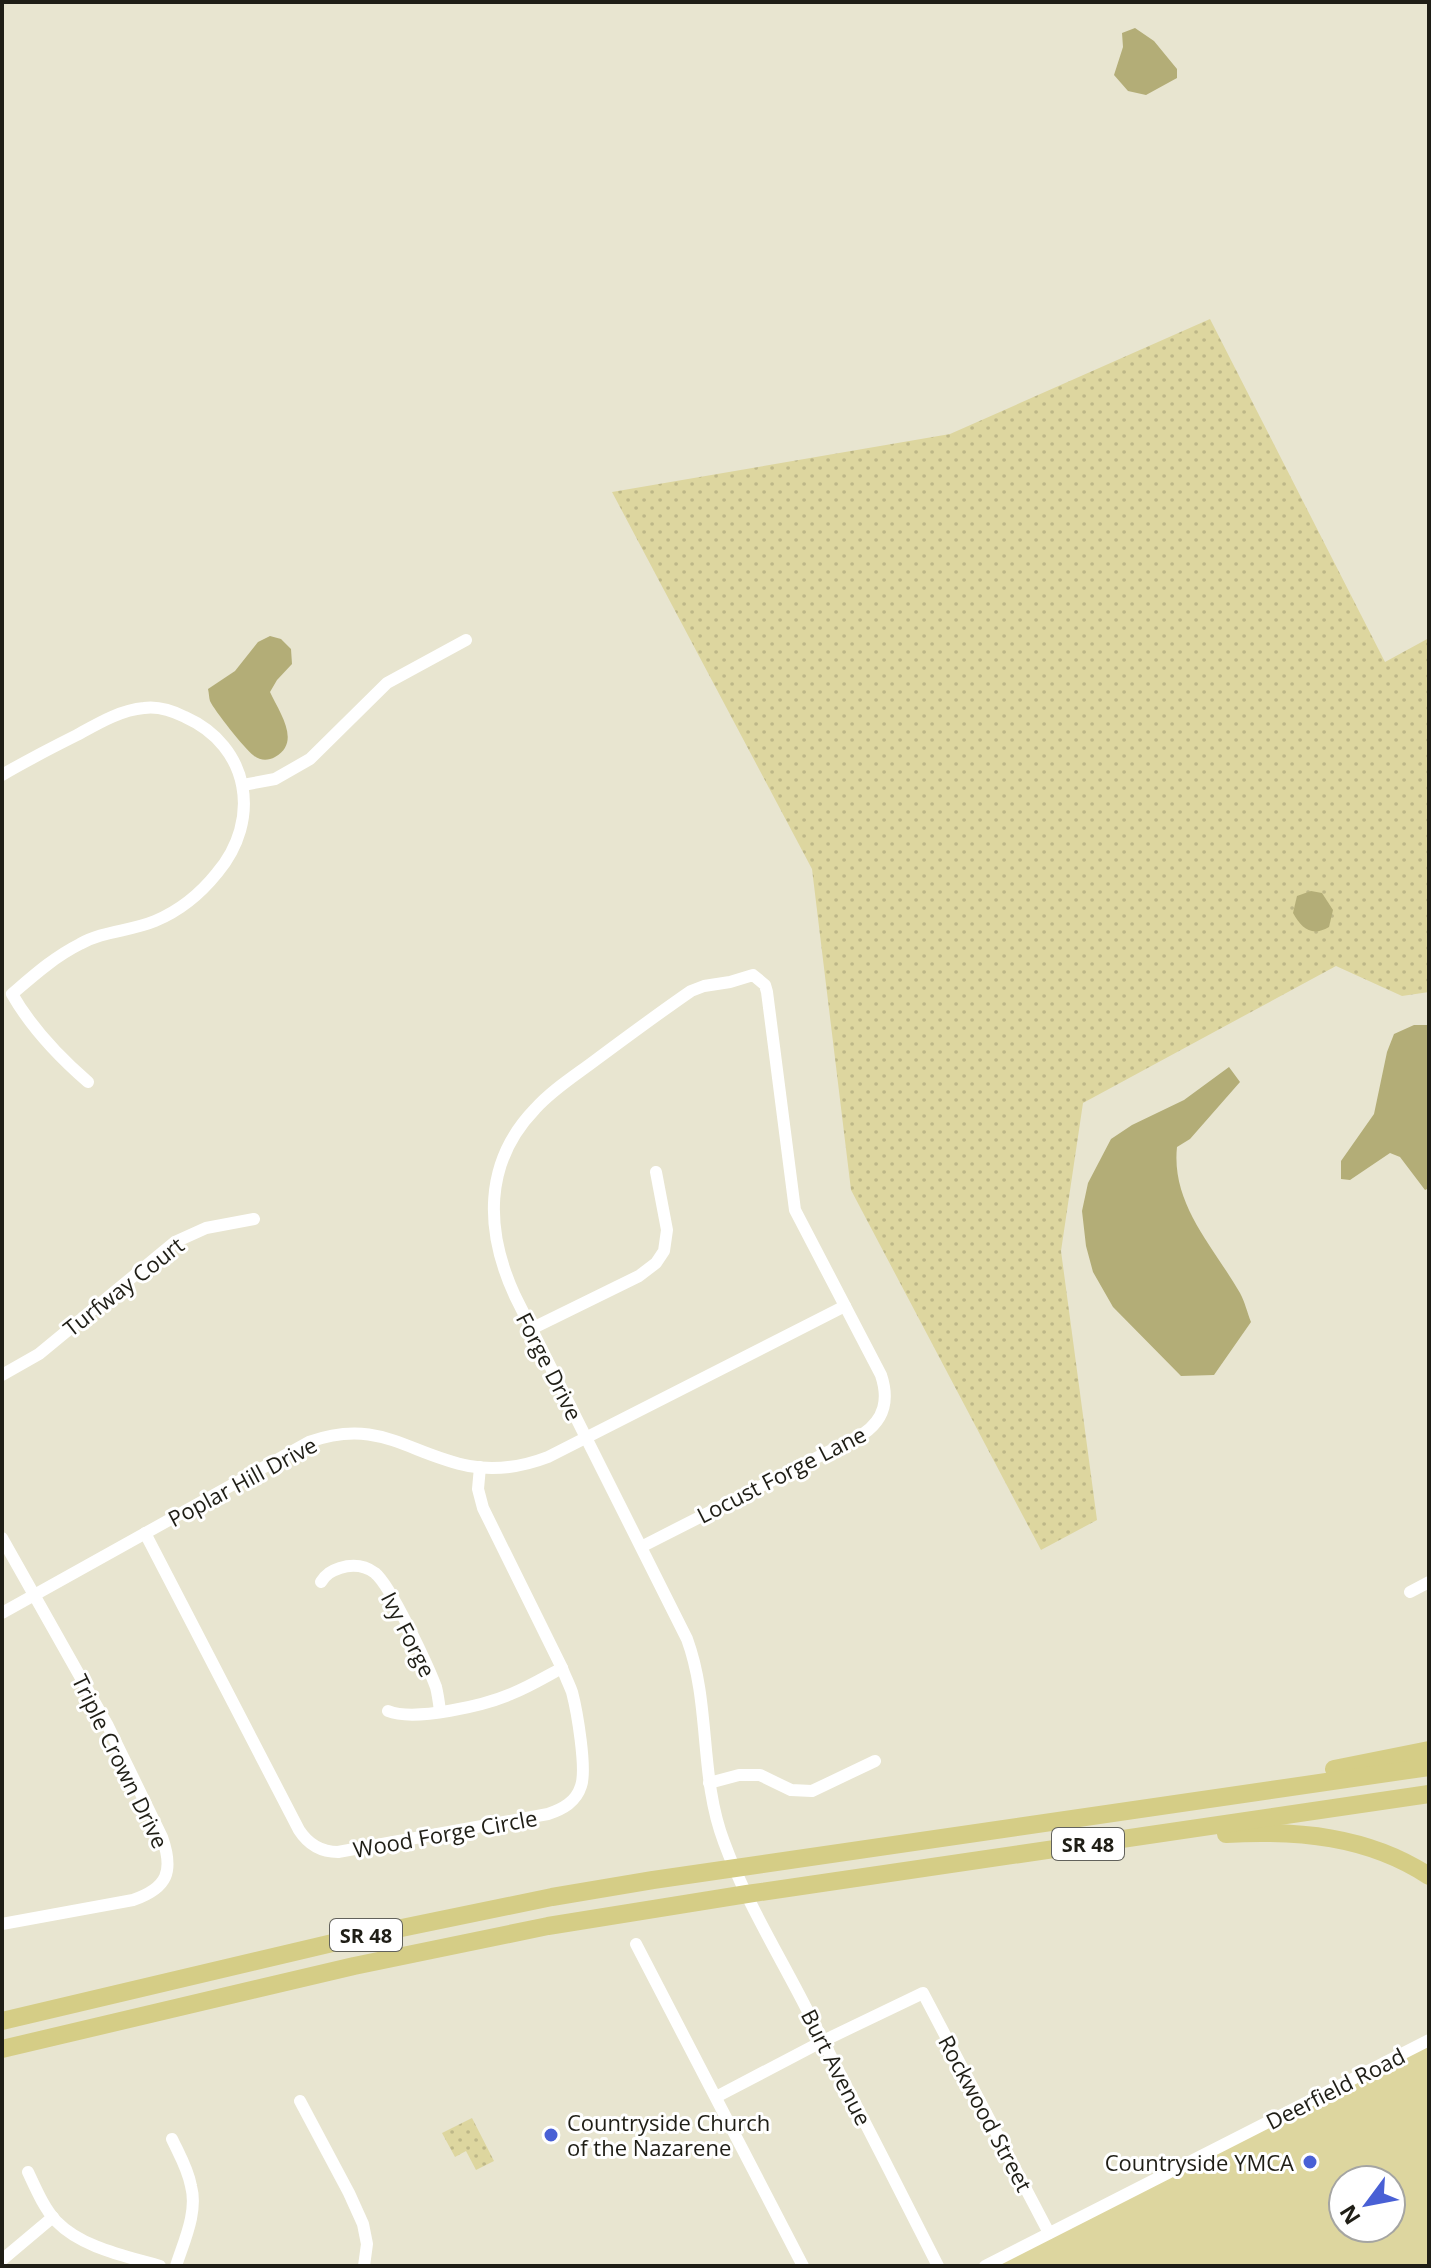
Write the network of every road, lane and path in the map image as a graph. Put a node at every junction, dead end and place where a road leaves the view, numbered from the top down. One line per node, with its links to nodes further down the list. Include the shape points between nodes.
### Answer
1 (466, 640): 3 (street, via 387,683 310,759 275,779)
2 (2, 775): 3 (street, via 113,716 144,708 171,711 203,725 234,761)
3 (243, 785): 5 (street, via 242,829 205,887 155,922 80,944 12,994 39,1035)
4 (753, 975): 8 (street, Locust Forge Lane, via 767,992 795,1210); 9 (street, Forge Drive, via 691,991 547,1096 516,1133 499,1170 493,1217 503,1271)
5 (88, 1082)
6 (656, 1172): 9 (street, via 667,1230 656,1263)
7 (254, 1219): 10 (street, Turfway Court, via 206,1228 175,1242 39,1354)
8 (845, 1306): 11 (street, Poplar Hill Drive); 15 (street, Locust Forge Lane, via 885,1388 884,1408 874,1426)
9 (531, 1329): 11 (street, Forge Drive)
10 (2, 1375)
11 (586, 1438): 12 (street, Poplar Hill Drive, via 522,1466); 15 (street, Forge Drive)
12 (480, 1467): 13 (street, Poplar Hill Drive, via 385,1437 336,1435 297,1447); 21 (street, Wood Forge Circle, via 483,1508)
13 (145, 1533): 19 (street, Poplar Hill Drive); 21 (street, Wood Forge Circle, via 299,1830 325,1851 548,1814 567,1805 580,1789 583,1769 572,1694)
14 (2, 1538): 19 (street, Triple Crown Drive)
15 (641, 1547): 27 (street, Forge Drive, via 692,1652)
16 (321, 1582): 23 (street, Ivy Forge, via 329,1572 348,1566 377,1575 423,1658)
17 (1429, 1582): 18 (street)
18 (1410, 1592)
19 (34, 1595): 20 (street, Poplar Hill Drive); 34 (street, Triple Crown Drive, via 133,1775 162,1837 168,1864 162,1883 146,1896)
20 (2, 1613)
21 (562, 1668): 23 (street, via 509,1695)
22 (388, 1711): 23 (street, via 408,1716)
23 (440, 1711)
24 (1429, 1750): 29 (highway)
25 (875, 1761): 27 (street, via 812,1791 791,1790 760,1775)
26 (1429, 1767): 29 (highway, SR 48)
27 (709, 1783): 31 (street, Forge Drive)
28 (1429, 1794): 30 (highway, SR 48)
29 (1074, 1819): 31 (highway, SR 48)
30 (1152, 1835): 32 (highway, via 1330,1837 1377,1849); 33 (highway, SR 48)
31 (735, 1868): 33 (street, Burt Avenue); 36 (highway, SR 48, via 471,1913)
32 (1429, 1876)
33 (747, 1894): 38 (street, Burt Avenue); 39 (highway, SR 48, via 434,1949)
34 (2, 1924)
35 (636, 1944): 40 (street)
36 (2, 2021)
37 (1429, 2040): 45 (street, Deerfield Road)
38 (823, 2041): 40 (street); 45 (street, Rockwood Street, via 923,1993); 51 (street, Burt Avenue)
39 (2, 2049)
40 (716, 2097): 50 (street)
41 (300, 2101): 49 (street, via 363,2224)
42 (172, 2139): 48 (street, via 192,2191 192,2214)
43 (28, 2172): 44 (street)
44 (53, 2217): 46 (street); 47 (street, via 85,2241)
45 (1049, 2233): 52 (street, Deerfield Road)
46 (2, 2260)
47 (160, 2266)
48 (176, 2266)
49 (364, 2266)
50 (803, 2266)
51 (938, 2266)
52 (985, 2266)

